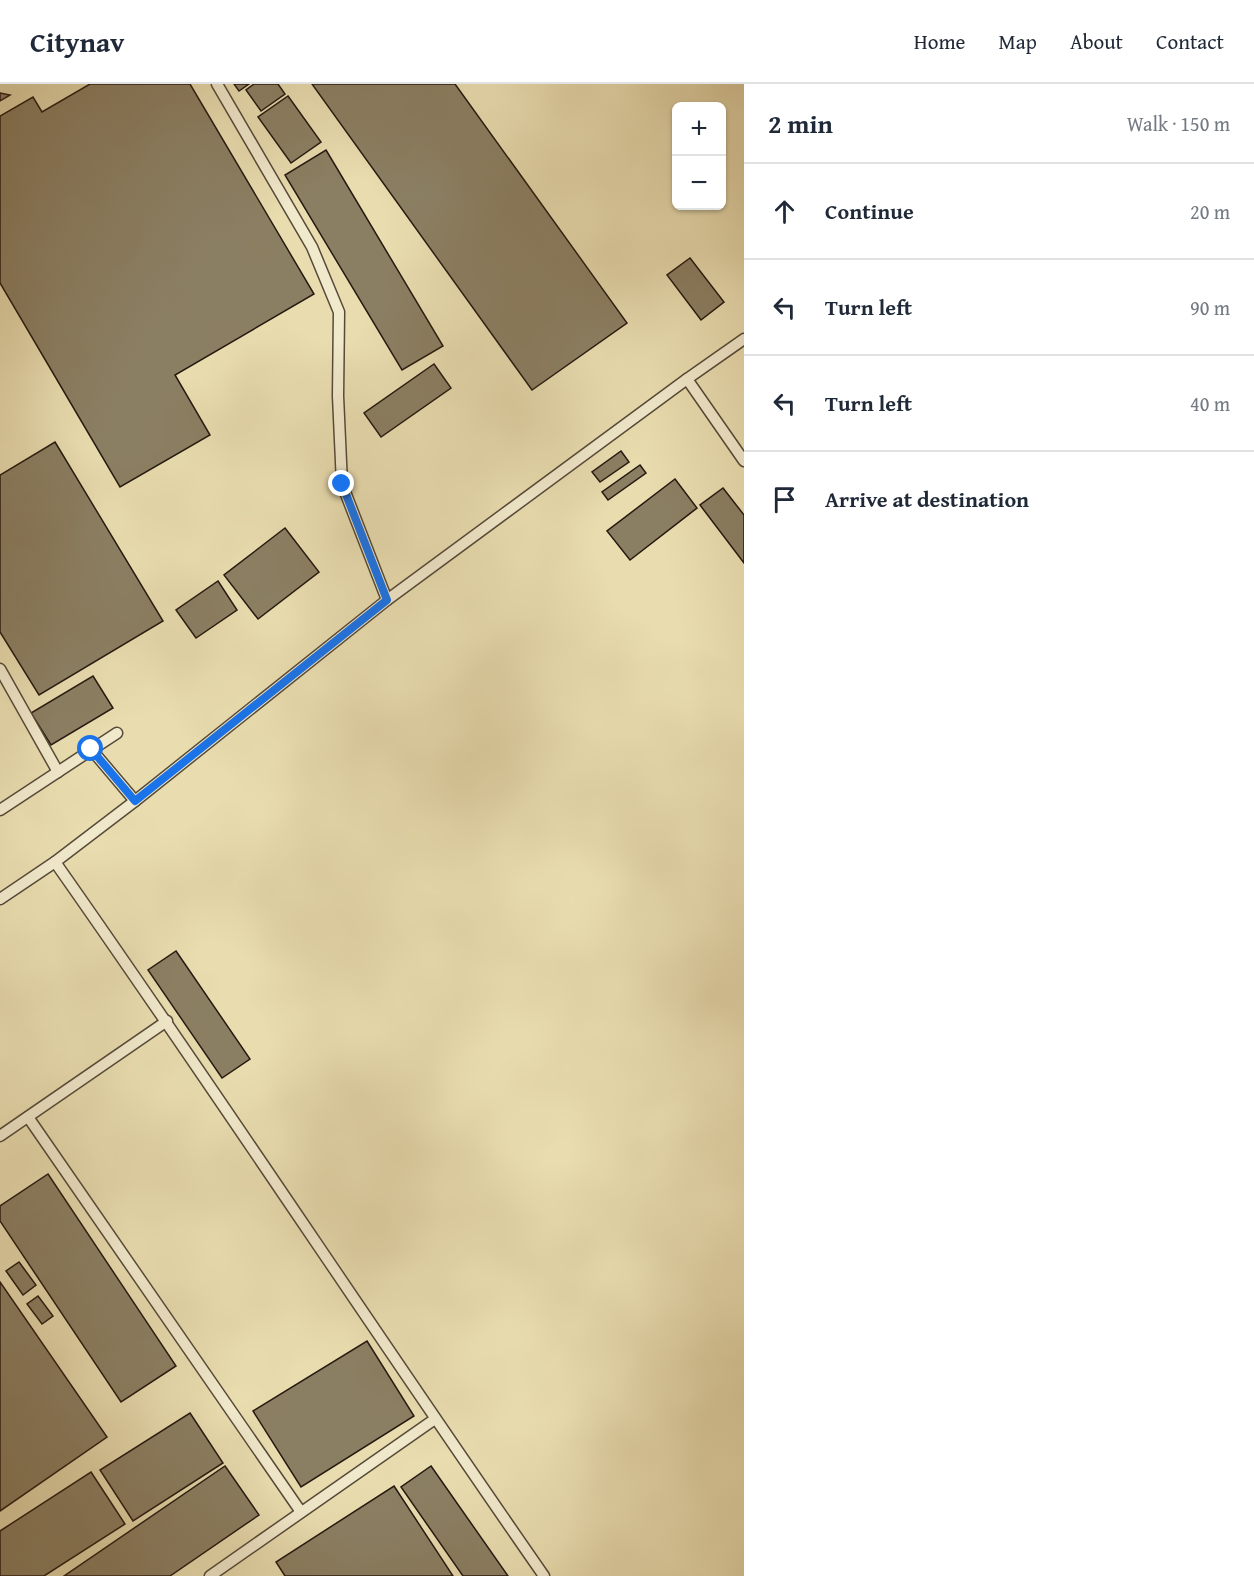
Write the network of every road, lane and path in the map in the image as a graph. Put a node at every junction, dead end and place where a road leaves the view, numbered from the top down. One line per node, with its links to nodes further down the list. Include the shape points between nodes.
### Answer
1 (217, 84): 5 (lane, via 312,247 339,312 342,484)
2 (744, 339): 3 (lane)
3 (687, 379): 4 (lane); 5 (lane)
4 (744, 461)
5 (387, 600): 10 (lane)
6 (0, 669): 9 (lane)
7 (117, 733): 8 (lane)
8 (91, 749): 9 (lane); 10 (lane)
9 (58, 772): 11 (lane)
10 (135, 801): 12 (lane)
11 (0, 810)
12 (55, 862): 13 (lane); 14 (lane)
13 (0, 899)
14 (167, 1021): 15 (lane); 17 (lane)
15 (28, 1117): 16 (lane); 18 (lane)
16 (0, 1136)
17 (435, 1419): 18 (lane); 20 (lane)
18 (301, 1512): 19 (lane)
19 (210, 1576)
20 (544, 1576)

